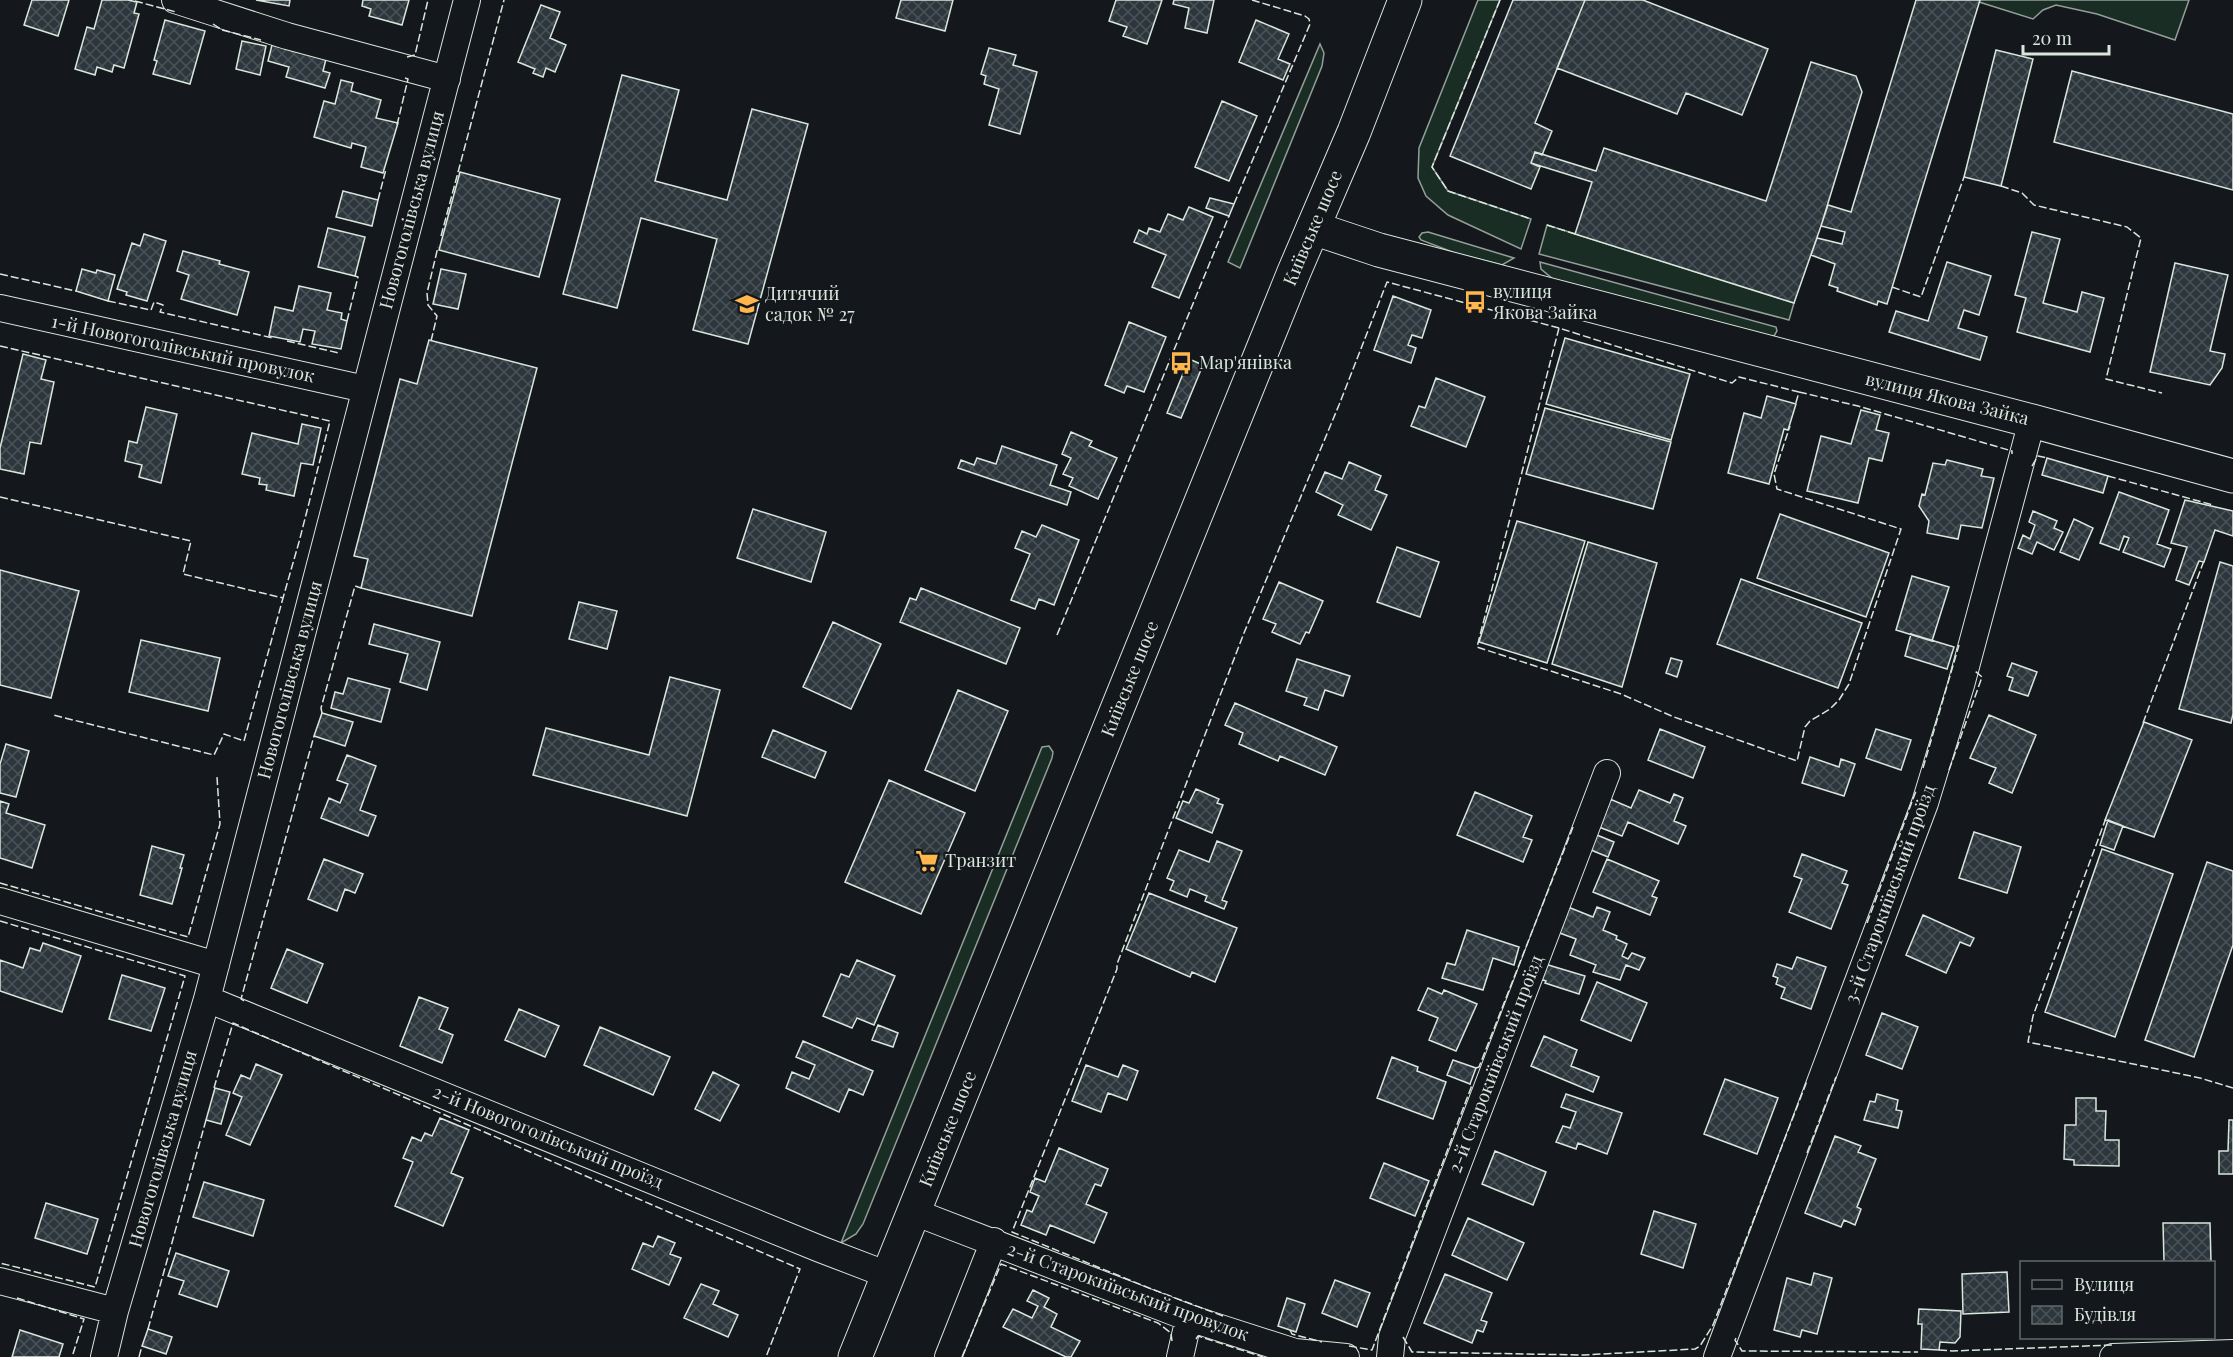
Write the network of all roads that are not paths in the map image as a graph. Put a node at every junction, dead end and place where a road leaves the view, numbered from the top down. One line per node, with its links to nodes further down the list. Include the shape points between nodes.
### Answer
1 (175, 0): 4 (street, via 287,36)
2 (466, 0): 4 (street, Новогоголівська вулиця)
3 (1405, 0): 5 (main road, Київське шосе)
4 (447, 79): 7 (street, Новогоголівська вулиця)
5 (1313, 228): 8 (main road, вулиця Якова Зайка, via 1378,250); 14 (main road, Київське шосе)
6 (0, 308): 7 (street, 1-й Новогоголівський провулок)
7 (365, 389): 12 (street, Новогоголівська вулиця)
8 (2032, 421): 9 (main road, вулиця Якова Зайка); 27 (street, 3-й Старокиївський проїзд, via 1926,803)
9 (2233, 476)
10 (1607, 773): 26 (street, 2-й Старокиївський проїзд, via 1392,1337)
11 (0, 901): 12 (street)
12 (216, 965): 13 (street, Новогоголівська вулиця)
13 (207, 999): 16 (street, 2-й Новогоголівський проїзд); 18 (street, Новогоголівська вулиця)
14 (914, 1212): 15 (street, 2-й Старокиївський провулок); 16 (main road, Київське шосе)
15 (994, 1241): 19 (street, 2-й Старокиївський провулок); 23 (street)
16 (888, 1275): 22 (main road, Київське шосе)
17 (0, 1281): 18 (street)
18 (115, 1311): 21 (street, Новогоголівська вулиця)
19 (1189, 1318): 24 (street); 25 (street, 2-й Старокиївський провулок, via 1295,1352)
20 (2233, 1353): 28 (street)
21 (104, 1357)
22 (855, 1357)
23 (948, 1357)
24 (1180, 1357)
25 (1346, 1357)
26 (1390, 1357)
27 (1717, 1357)
28 (2113, 1357)

